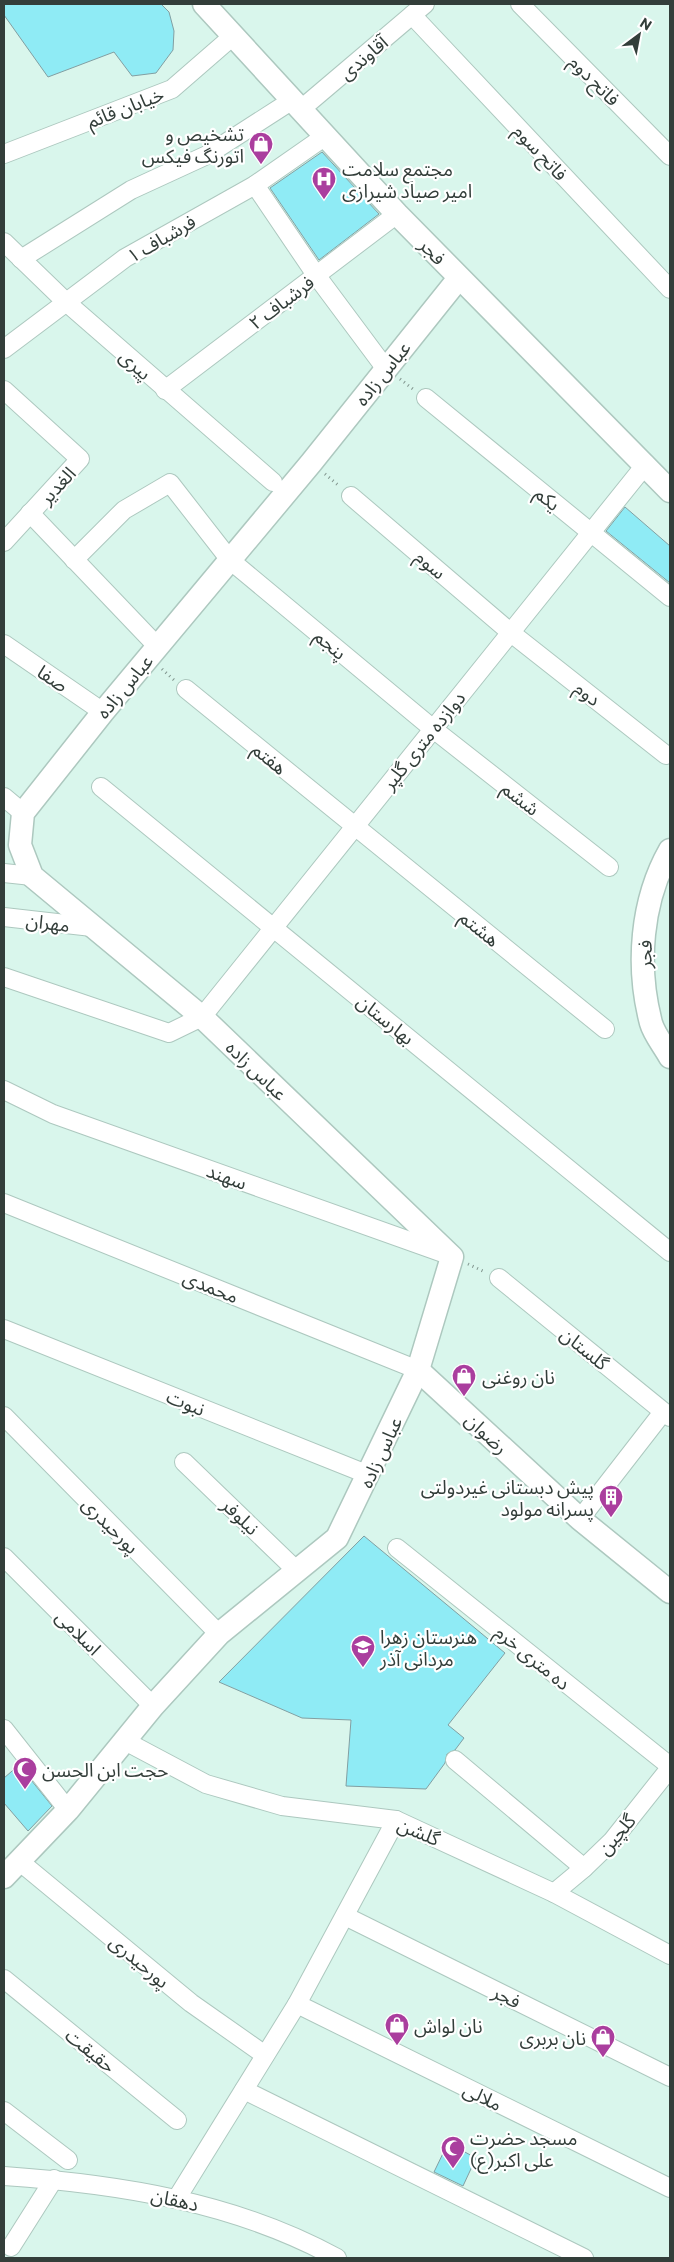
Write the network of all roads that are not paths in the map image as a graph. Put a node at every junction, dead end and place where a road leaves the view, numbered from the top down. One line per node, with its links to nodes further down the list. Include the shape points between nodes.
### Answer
1 (204, 4): 5 (main road, فجر)
2 (425, 4): 4 (street, آقاوندی)
3 (520, 4): 9 (street, فاتح دوم)
4 (412, 15): 6 (street, آقاوندی); 16 (street, فاتح سوم)
5 (233, 36): 6 (main road, فجر); 8 (street, خیابان قائم, via 172,89)
6 (296, 105): 7 (main road, فجر); 13 (street, آقاوندی, via 207,155 131,190)
7 (324, 137): 10 (street, فرشباف ۱); 11 (main road, فجر)
8 (4, 154)
9 (670, 156)
10 (256, 186): 14 (street); 17 (street, فرشباف ۱, via 124,258)
11 (397, 214): 14 (street, فرشباف ۲); 15 (main road, فجر)
12 (4, 242): 13 (street, پیری)
13 (21, 259): 17 (street, پیری)
14 (316, 275): 19 (street); 21 (street, فرشباف ۲)
15 (459, 278): 19 (main road, عباس زاده); 23 (main road, فجر)
16 (670, 289)
17 (66, 302): 18 (street, فرشباف ۱); 21 (street, پیری)
18 (4, 349)
19 (386, 369): 31 (main road, عباس زاده)
20 (4, 390): 27 (street, الغدیر, via 80,459)
21 (165, 390): 24 (street, پیری)
22 (426, 398): 28 (street, یکم)
23 (646, 464): 25 (main road, فجر); 28 (street, دوازده متری گلپر)
24 (273, 482)
25 (670, 491)
26 (351, 496): 33 (street, سوم)
27 (30, 513): 29 (street, الغدیر); 30 (street)
28 (590, 532): 32 (street, یکم); 33 (street, دوازده متری گلپر)
29 (5, 536)
30 (74, 560): 31 (street, پنجم, via 124,510 170,483); 35 (street)
31 (230, 560): 35 (main road, عباس زاده); 38 (street, پنجم)
32 (670, 598)
33 (510, 632): 38 (street, دوازده متری گلپر); 39 (street, دوم)
34 (4, 644): 37 (street, صفا)
35 (152, 652): 37 (main road, عباس زاده)
36 (186, 689): 43 (street, هفتم)
37 (103, 712): 42 (main road, عباس زاده)
38 (432, 728): 43 (street, دوازده متری گلپر); 45 (street, ششم)
39 (666, 755)
40 (101, 787): 49 (street, بهارستان)
41 (4, 797): 42 (street)
42 (23, 813): 47 (main road, عباس زاده, via 20,845)
43 (354, 826): 49 (street, دوازده متری گلپر); 53 (street, هشتم)
44 (670, 850): 54 (main road, فجر, via 645,918 643,972 652,1024)
45 (609, 867)
46 (4, 872): 47 (street)
47 (32, 876): 50 (main road, عباس زاده)
48 (4, 917): 50 (street, مهران)
49 (273, 927): 52 (street, دوازده متری گلپر); 57 (street, بهارستان)
50 (92, 928): 52 (main road, عباس زاده)
51 (4, 977): 52 (street, via 169,1033)
52 (202, 1017): 58 (main road, عباس زاده)
53 (605, 1029)
54 (670, 1056)
55 (4, 1090): 58 (street, سهند, via 53,1114)
56 (4, 1203): 61 (street, محمدی)
57 (670, 1252)
58 (452, 1256): 61 (main road, عباس زاده)
59 (499, 1278): 62 (street, گلستان)
60 (4, 1329): 65 (street, نبوت)
61 (418, 1370): 65 (main road, عباس زاده); 66 (main road, رضوان)
62 (667, 1415): 66 (street)
63 (4, 1416): 71 (street, پورحیدری)
64 (184, 1462): 69 (street, نیلوفر)
65 (369, 1475): 69 (main road, عباس زاده, via 338,1538)
66 (580, 1519): 70 (main road, رضوان)
67 (397, 1548): 76 (street, ده متری خرم)
68 (4, 1557): 72 (street, اسلامی)
69 (297, 1571): 71 (main road, عباس زاده)
70 (670, 1592)
71 (219, 1634): 72 (main road, عباس زاده)
72 (153, 1706): 74 (main road, عباس زاده)
73 (4, 1729): 77 (street)
74 (126, 1741): 77 (main road, عباس زاده); 78 (street, گلشن, via 206,1784 282,1806)
75 (455, 1760): 79 (street)
76 (670, 1767): 79 (street, گلچین, via 612,1841)
77 (68, 1810): 80 (main road, عباس زاده)
78 (396, 1820): 81 (street, گلشن); 82 (street)
79 (584, 1868): 81 (street, گلچین)
80 (11, 1869): 86 (street, پورحیدری)
81 (554, 1893): 83 (street, گلشن)
82 (344, 1916): 85 (street); 87 (street, فجر)
83 (670, 1955)
84 (4, 1979): 90 (street, حقیقت)
85 (296, 2004): 86 (street); 94 (street, ملالی)
86 (265, 2055): 88 (street)
87 (670, 2077)
88 (244, 2090): 95 (street); 98 (street)
89 (4, 2111): 91 (street)
90 (177, 2120)
91 (68, 2160)
92 (4, 2176): 93 (street, دهقان)
93 (54, 2179): 95 (street, دهقان); 96 (street)
94 (670, 2188)
95 (177, 2198): 97 (street, دهقان, via 243,2216)
96 (11, 2247)
97 (337, 2258)
98 (584, 2258)

